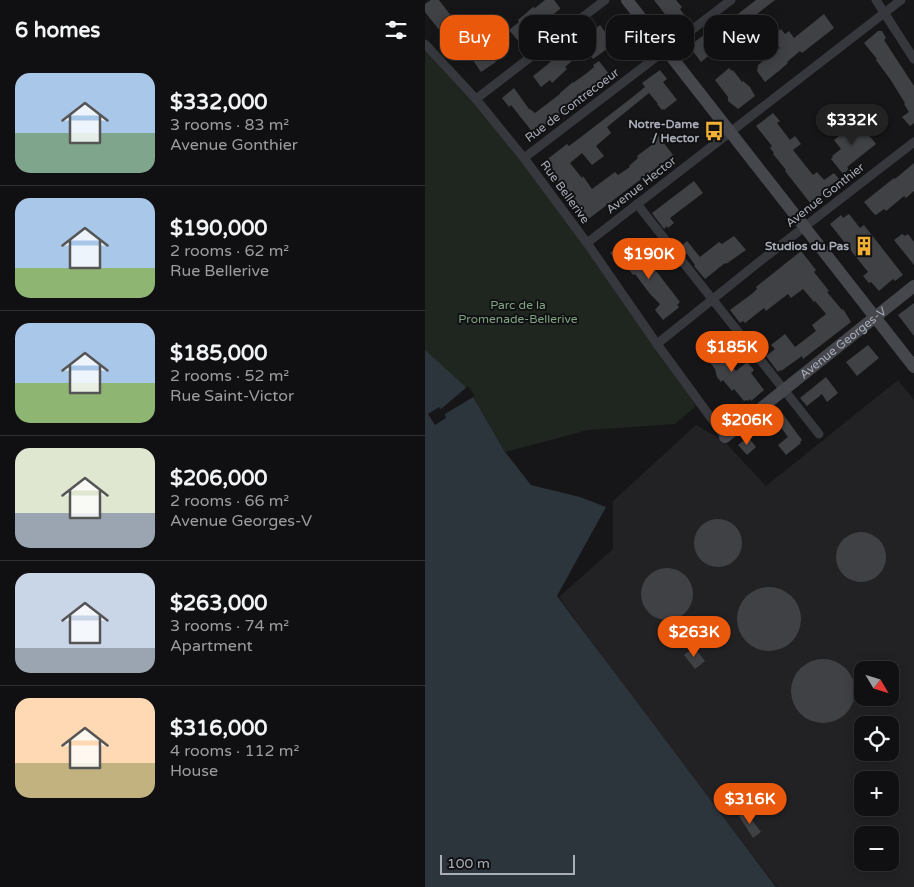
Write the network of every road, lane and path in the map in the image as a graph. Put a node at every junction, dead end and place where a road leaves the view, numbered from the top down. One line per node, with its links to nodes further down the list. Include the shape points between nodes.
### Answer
1 (605, 0): 13 (street)
2 (627, 0): 7 (main road)
3 (731, 0): 8 (street, Rue de Contrecoeur)
4 (876, 0): 6 (street)
5 (901, 0): 6 (street, Avenue Hector)
6 (884, 13): 10 (street); 14 (street, Avenue Hector)
7 (639, 15)
8 (694, 28)
9 (425, 44): 13 (street, Rue Bellerive)
10 (914, 59)
11 (652, 60): 16 (street, Rue de Contrecoeur)
12 (674, 60): 14 (main road)
13 (476, 99): 16 (street, Rue Bellerive)
14 (730, 132): 17 (street, Avenue Hector); 18 (main road)
15 (914, 142): 18 (street, Avenue Gonthier)
16 (524, 158): 19 (street, Rue Bellerive)
17 (637, 204): 19 (street, Avenue Hector); 21 (street)
18 (805, 227): 21 (street, Avenue Gonthier); 22 (main road)
19 (587, 243): 23 (street, Rue Bellerive)
20 (914, 286): 22 (main road, Avenue Georges-V)
21 (711, 300): 23 (street, Avenue Gonthier); 25 (street)
22 (875, 316): 24 (main road); 25 (main road, Avenue Georges-V)
23 (657, 344): 27 (street, Rue Bellerive)
24 (914, 366)
25 (785, 390): 26 (street); 27 (main road, Avenue Georges-V)
26 (819, 434)
27 (725, 437)

